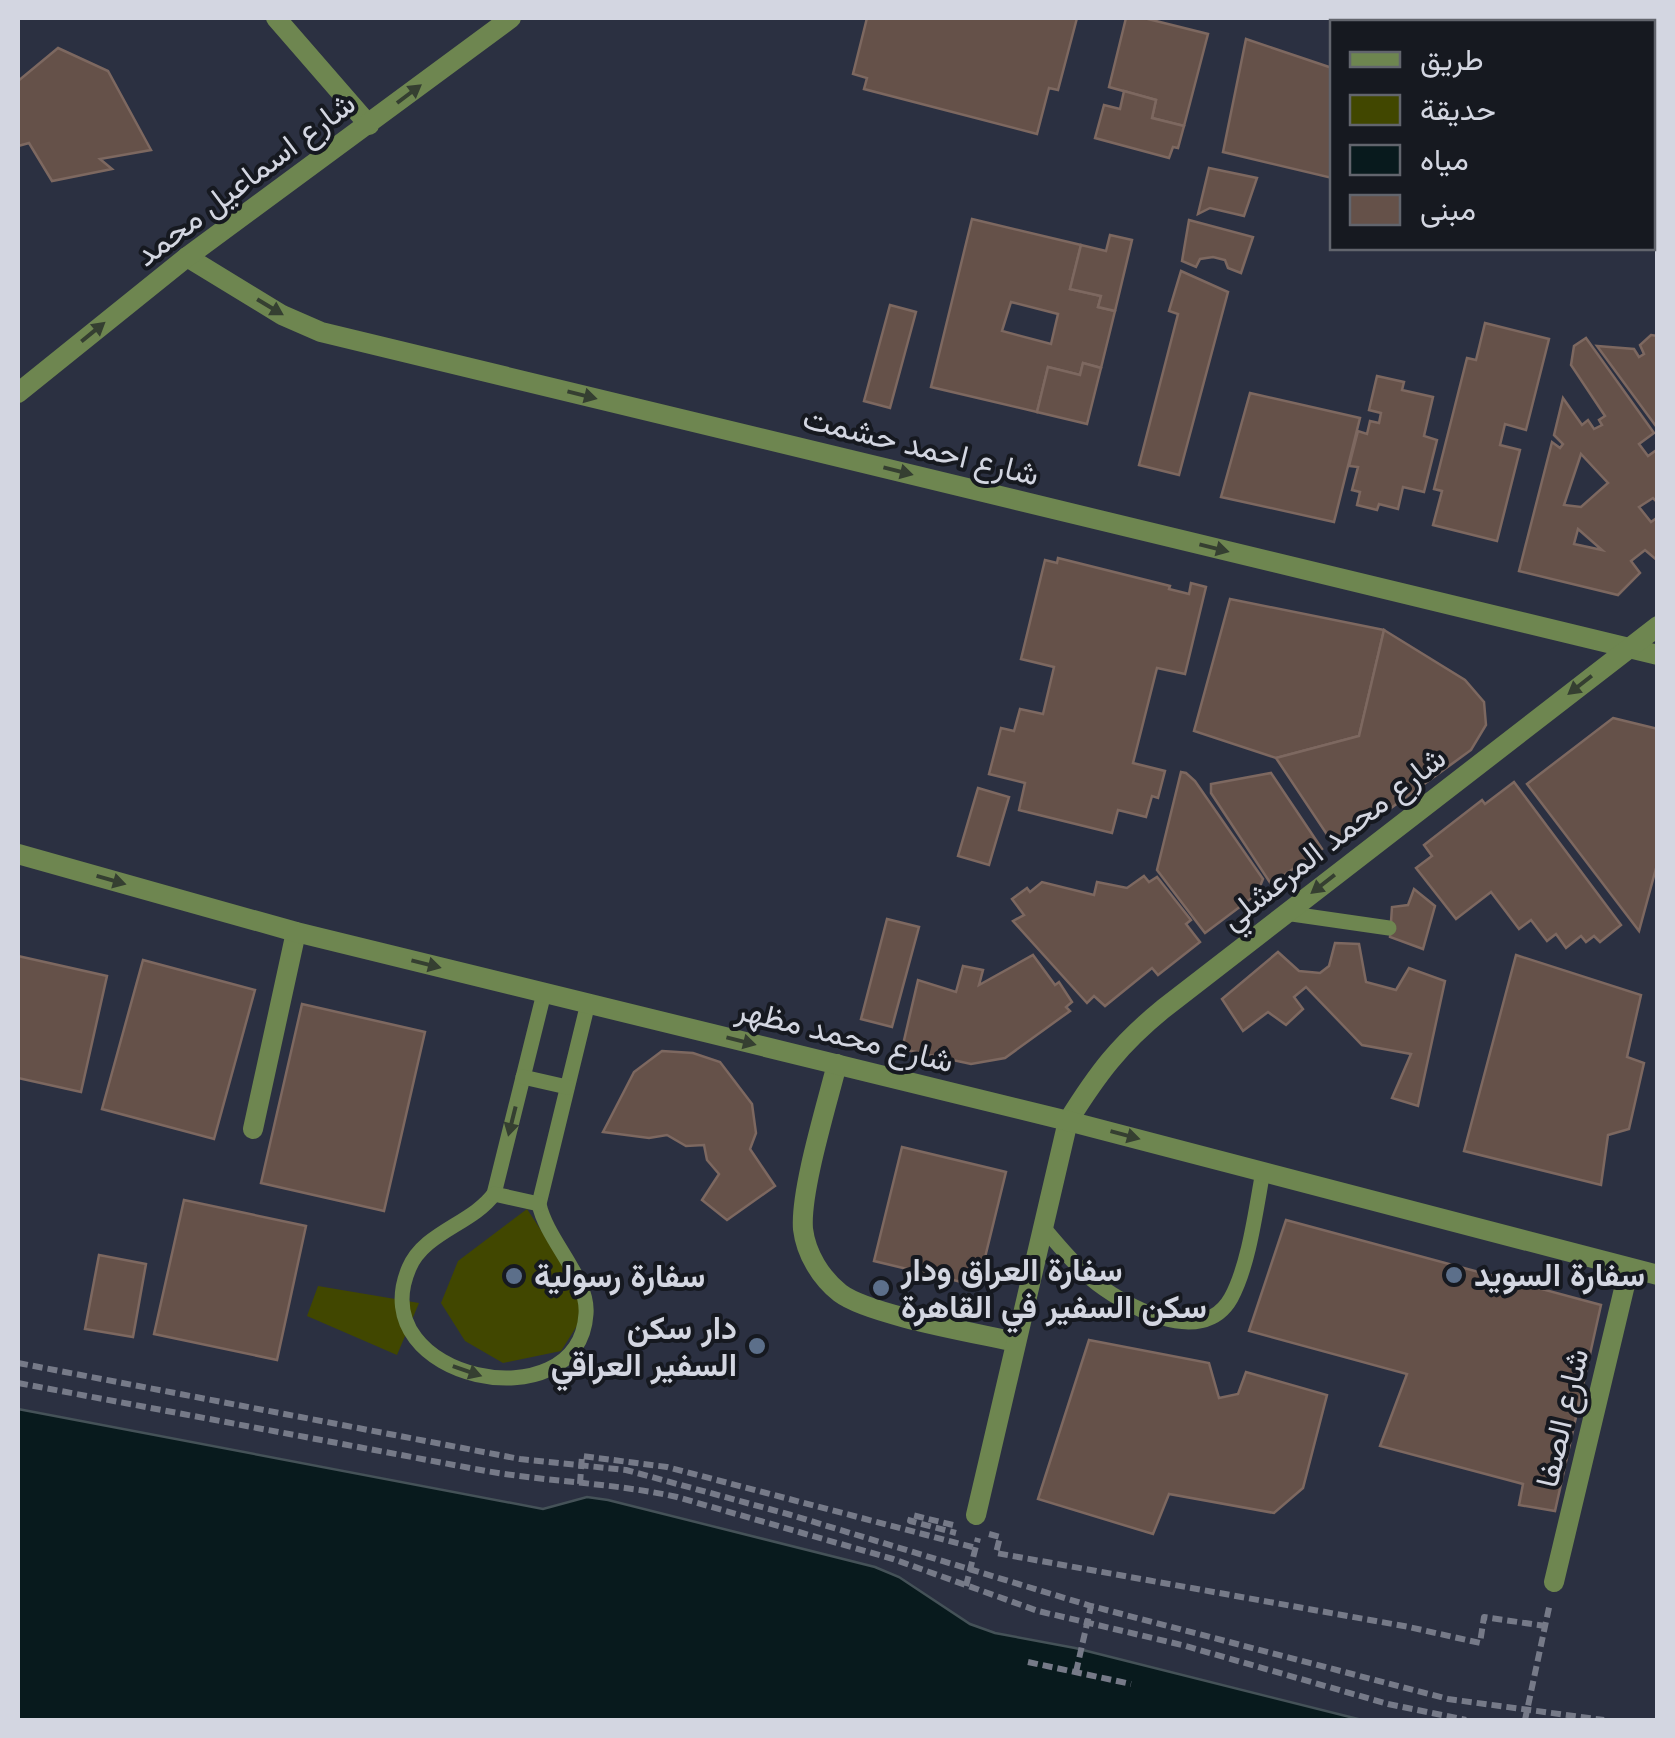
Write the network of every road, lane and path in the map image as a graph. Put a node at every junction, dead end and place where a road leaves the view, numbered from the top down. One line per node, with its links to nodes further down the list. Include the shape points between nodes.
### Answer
1 (276, 18): 3 (street)
2 (511, 18): 3 (street, شارع اسماعيل محمد, one-way to 2)
3 (369, 124): 4 (street, شارع اسماعيل محمد)
4 (187, 256): 5 (street, شارع اسماعيل محمد, one-way to 4); 7 (street, شارع احمد حشمت, one-way to 7, via 321,332)
5 (18, 393)
6 (1658, 626): 7 (street, شارع محمد المرعشلي)
7 (1628, 648): 8 (street, شارع احمد حشمت); 10 (street, شارع محمد المرعشلي, one-way to 10)
8 (1658, 655)
9 (18, 854): 12 (street, شارع محمد مظهر, one-way to 12)
10 (1285, 913): 11 (lane); 18 (street, شارع محمد المرعشلي, via 1132,1034)
11 (1389, 928)
12 (296, 932): 13 (street, شارع محمد مظهر, one-way to 13); 19 (street)
13 (544, 993): 14 (street, شارع محمد مظهر); 16 (lane)
14 (588, 1003): 15 (street, شارع محمد مظهر, one-way to 15); 17 (lane)
15 (837, 1064): 18 (street, شارع محمد مظهر); 26 (street, via 803,1228 823,1277 867,1306)
16 (523, 1077): 17 (lane); 21 (lane, one-way to 21)
17 (568, 1087): 22 (lane)
18 (1068, 1120): 20 (street, شارع محمد مظهر, one-way to 20); 23 (street, شارع محمد المرعشلي)
19 (253, 1129)
20 (1262, 1171): 23 (lane, via 1240,1275 1230,1301 1210,1318 1183,1324 1124,1301 1093,1280); 24 (street, شارع محمد مظهر)
21 (494, 1194): 22 (lane); 22 (lane, one-way to 22, via 429,1242 409,1267 403,1299 409,1331 432,1354 490,1379 522,1378 552,1367 583,1334 587,1310 581,1288)
22 (539, 1204)
23 (1043, 1227): 26 (street, شارع محمد المرعشلي)
24 (1629, 1268): 25 (street, شارع محمد مظهر); 34 (street, شارع الصفا)
25 (1658, 1275)
26 (1016, 1342): 31 (street, شارع محمد المرعشلي)
27 (18, 1363): 29 (path)
28 (18, 1383): 30 (path)
29 (581, 1466): 30 (path); 32 (path, via 582,1456 667,1467); 33 (path, via 648,1475)
30 (580, 1484): 35 (path, via 677,1497)
31 (976, 1515)
32 (976, 1548): 33 (path); 38 (path, via 979,1538 910,1521 912,1514 1000,1537 996,1553 1480,1643 1484,1617)
33 (970, 1571): 35 (path); 36 (path)
34 (1554, 1582): 38 (path)
35 (966, 1586): 37 (path)
36 (1091, 1606): 37 (path); 42 (path, via 1448,1699)
37 (1088, 1622): 40 (path); 43 (path)
38 (1545, 1626): 42 (path)
39 (1028, 1662): 40 (path)
40 (1076, 1672): 41 (path)
41 (1131, 1684)
42 (1527, 1709): 44 (path); 45 (path)
43 (1466, 1720)
44 (1525, 1720)
45 (1604, 1720)

